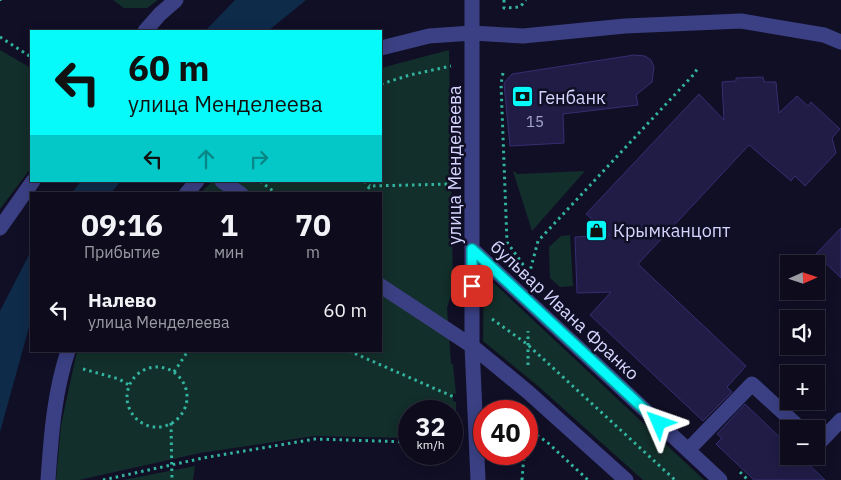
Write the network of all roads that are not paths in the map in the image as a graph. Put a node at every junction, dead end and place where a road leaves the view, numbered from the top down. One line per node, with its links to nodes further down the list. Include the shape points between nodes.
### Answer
1 (176, 0): 3 (street)
2 (472, 0): 4 (street, улица Менделеева)
3 (146, 30)
4 (472, 33): 5 (street, via 523,36 741,20 824,35); 6 (street, via 429,36); 13 (street, улица Менделеева)
5 (841, 42)
6 (382, 48)
7 (32, 182): 12 (street)
8 (196, 182): 10 (street)
9 (223, 182): 11 (street)
10 (188, 192)
11 (238, 192)
12 (0, 228)
13 (472, 249): 15 (street, улица Менделеева); 20 (street, бульвар Ивана Франко)
14 (382, 287): 15 (street)
15 (472, 346): 22 (street, улица Менделеева); 23 (street)
16 (66, 357): 21 (street, via 52,424)
17 (791, 420): 20 (street, via 752,384)
18 (841, 420): 19 (street)
19 (825, 437)
20 (688, 450): 24 (street, бульвар Ивана Франко)
21 (48, 480)
22 (478, 480)
23 (626, 480)
24 (720, 480)

